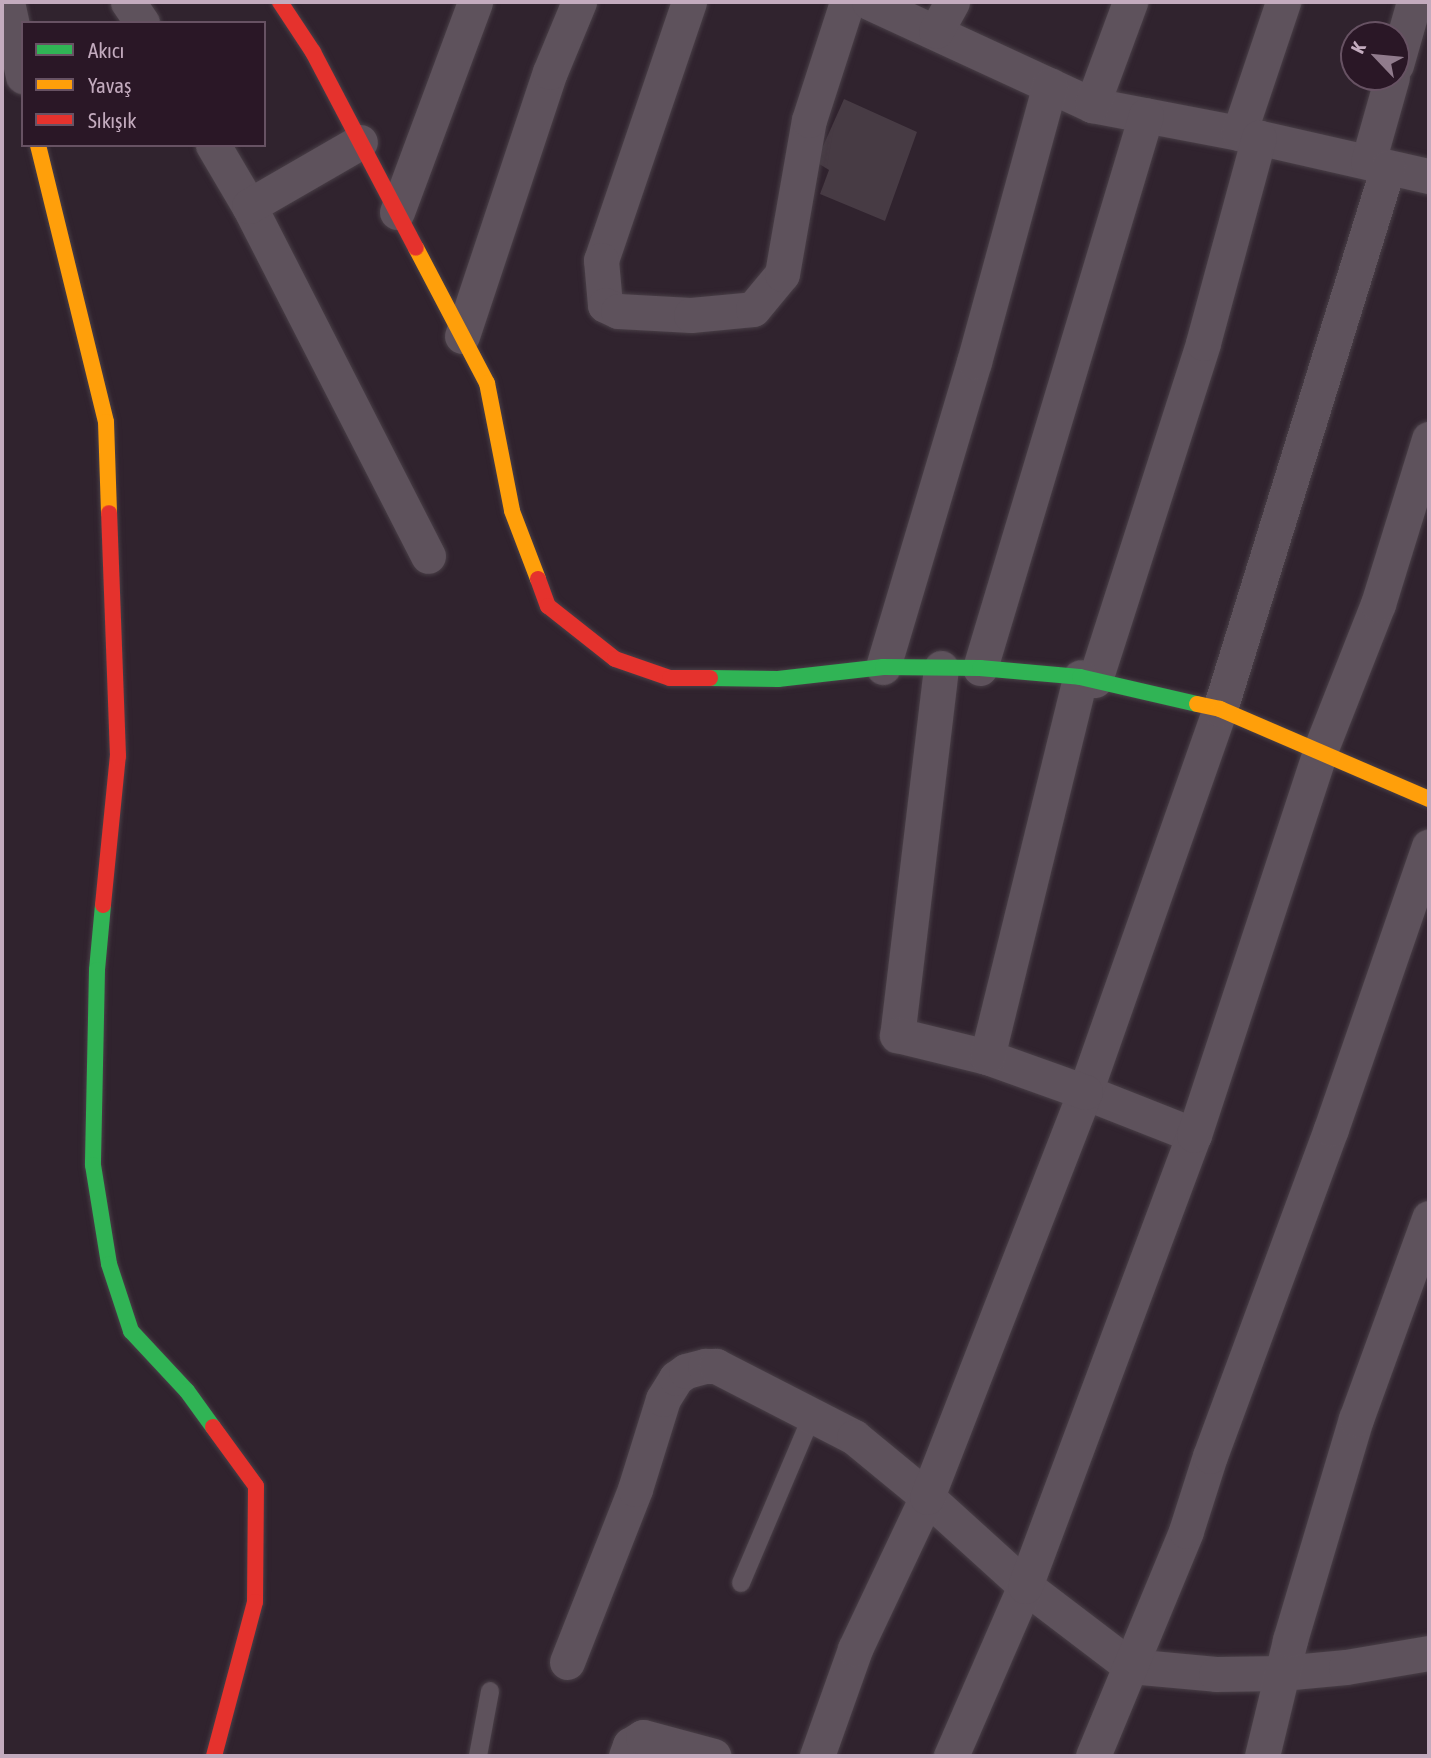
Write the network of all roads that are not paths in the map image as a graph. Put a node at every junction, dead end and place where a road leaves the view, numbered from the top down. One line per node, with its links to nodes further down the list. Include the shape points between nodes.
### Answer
1 (7, 2): 15 (street)
2 (128, 2): 13 (street)
3 (280, 2): 21 (street, via 313,52)
4 (475, 2): 27 (street)
5 (579, 2): 28 (street, via 550,72)
6 (689, 2): 7 (street, via 601,260 605,305 618,312 691,316 754,309 782,274 809,120)
7 (848, 2)
8 (869, 2): 12 (street)
9 (1130, 2): 18 (street)
10 (1283, 2): 20 (street)
11 (1414, 2): 14 (street)
12 (944, 17): 16 (street)
13 (141, 21)
14 (1409, 21)
15 (21, 67)
16 (1050, 85): 18 (street); 31 (street)
17 (1390, 91): 24 (street)
18 (1092, 105): 19 (street)
19 (1146, 116): 20 (street); 33 (street)
20 (1249, 135): 24 (street); 34 (street, via 1203,343)
21 (360, 142): 26 (street); 27 (street)
22 (38, 147): 52 (street, via 106,422 118,756 97,970 93,1165 109,1264 131,1332 187,1391 256,1486 255,1602)
23 (214, 147): 26 (street)
24 (1378, 164): 25 (street); 35 (street)
25 (1429, 176)
26 (249, 206): 30 (street)
27 (397, 212): 28 (street)
28 (462, 336): 31 (street, via 487,383 512,511 548,606 615,659 670,678 778,679)
29 (1429, 439): 36 (street, via 1378,604)
30 (428, 556)
31 (883, 667): 32 (street)
32 (941, 668): 33 (street); 39 (street, via 897,1035)
33 (980, 668): 34 (street)
34 (1088, 678): 35 (street); 39 (street)
35 (1220, 709): 36 (street); 40 (street)
36 (1320, 751): 37 (street); 41 (street)
37 (1429, 799)
38 (1429, 846): 49 (street, via 1186,1531)
39 (986, 1058): 40 (street)
40 (1085, 1091): 41 (street); 44 (street)
41 (1194, 1135): 46 (street)
42 (1429, 1218): 50 (street, via 1356,1419)
43 (812, 1416): 44 (street, via 854,1437); 45 (lane); 48 (street, via 716,1366 696,1367 676,1378 663,1399 635,1489)
44 (927, 1497): 46 (street); 56 (street, via 855,1648)
45 (741, 1583)
46 (1025, 1586): 49 (street); 57 (street)
47 (1429, 1653): 50 (street)
48 (567, 1662)
49 (1130, 1666): 50 (street, via 1216,1674); 58 (street)
50 (1282, 1673): 59 (street)
51 (490, 1691): 53 (lane)
52 (214, 1756)
53 (478, 1756)
54 (626, 1756): 55 (street, via 630,1745 643,1737)
55 (714, 1756)
56 (817, 1756)
57 (951, 1756)
58 (1093, 1756)
59 (1262, 1756)

